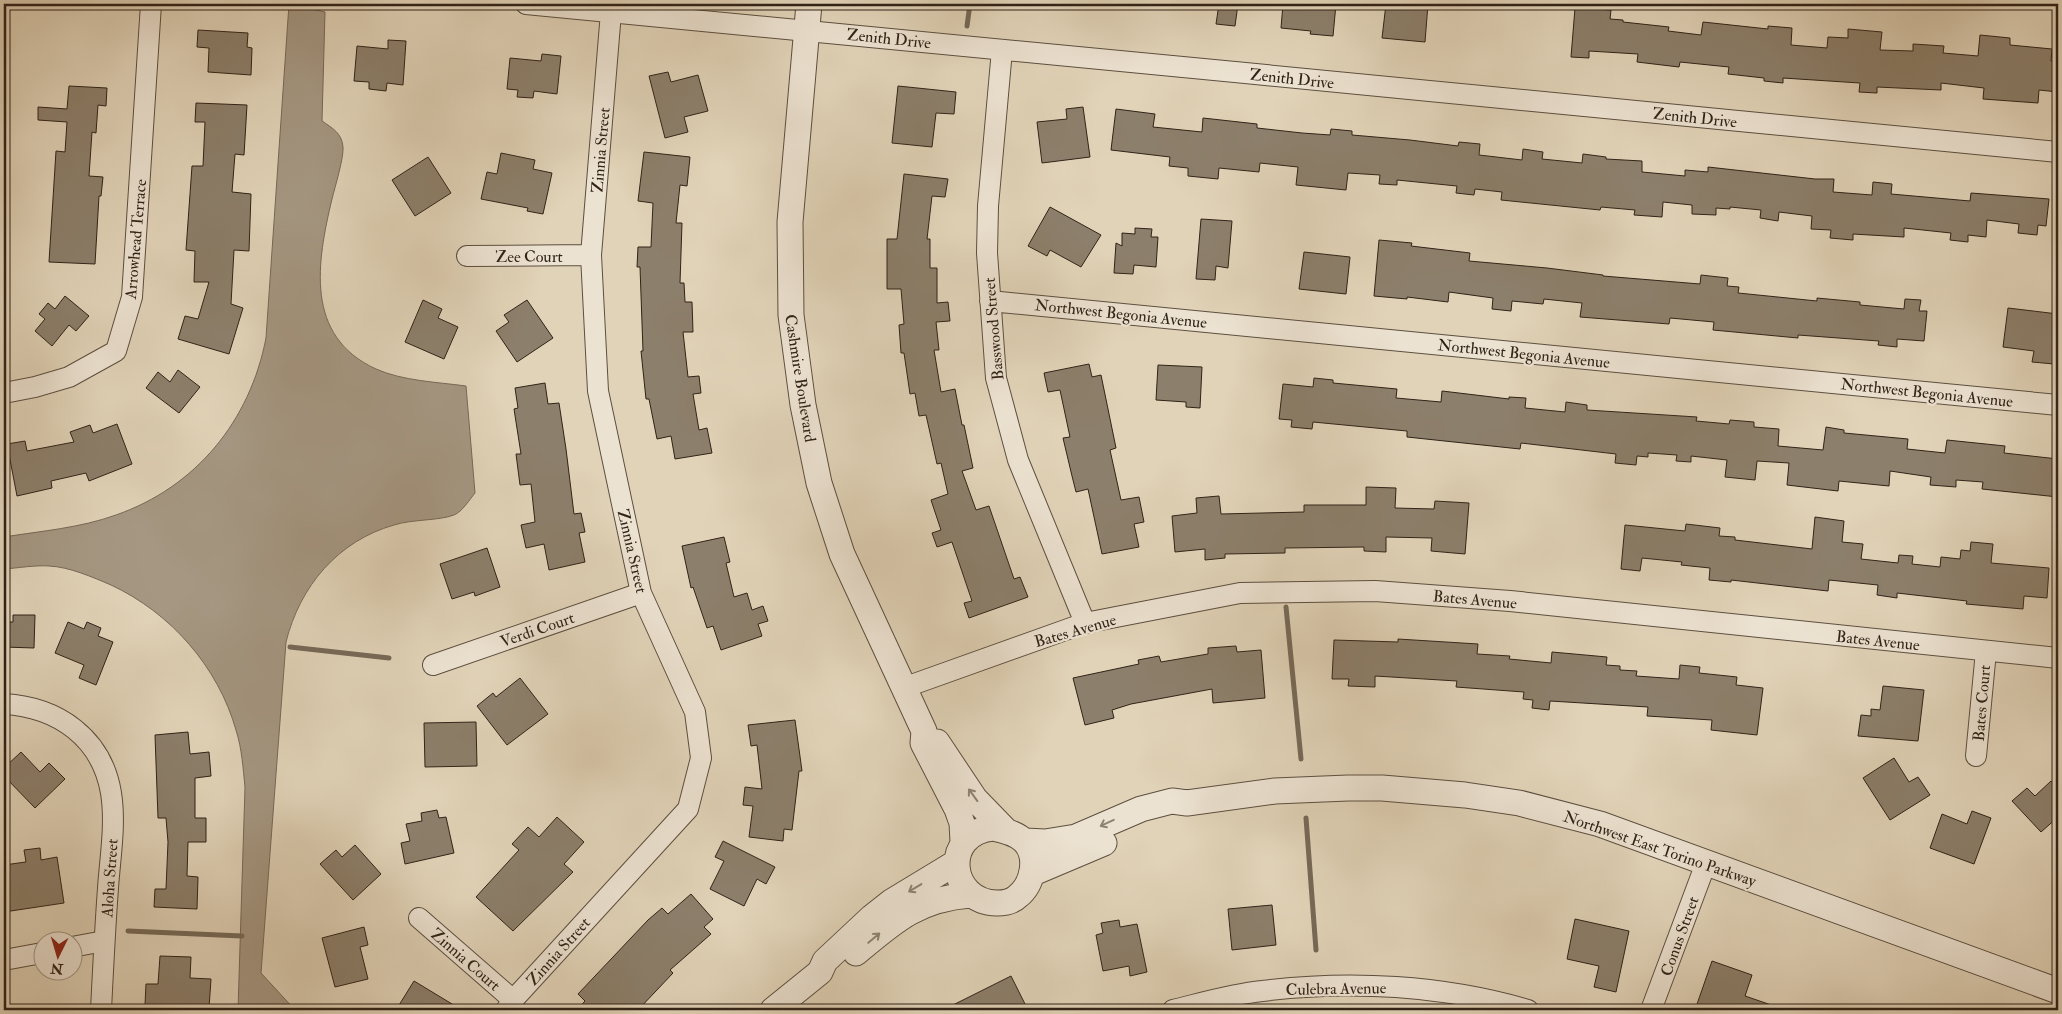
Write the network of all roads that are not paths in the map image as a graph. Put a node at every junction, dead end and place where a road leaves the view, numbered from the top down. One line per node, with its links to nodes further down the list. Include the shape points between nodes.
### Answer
1 (150, 4): 11 (street, Arrowhead Terrace, via 132,297 116,352 69,377)
2 (526, 4): 4 (street, Zenith Drive)
3 (809, 4): 5 (street, Cashmire Boulevard)
4 (611, 12): 5 (street, Zenith Drive); 9 (street, Zinnia Street)
5 (807, 29): 6 (street, Zenith Drive); 18 (street, Cashmire Boulevard, via 790,222 790,315 803,405 819,483 842,554)
6 (1002, 50): 7 (street, Zenith Drive); 10 (street, Basswood Street, via 988,206)
7 (2058, 152)
8 (467, 256): 9 (street, Zee Court)
9 (591, 256): 13 (street, Zinnia Street, via 598,391)
10 (990, 301): 12 (street, Northwest Begonia Avenue); 14 (street, Basswood Street, via 996,378 1018,460)
11 (4, 393)
12 (2058, 405)
13 (641, 593): 17 (street, Verdi Court); 35 (street, Zinnia Street, via 695,712 700,758 688,809)
14 (1085, 623): 15 (street, Bates Avenue, via 1240,593 1375,591 1510,601); 18 (street, Bates Avenue)
15 (1986, 651): 16 (street, Bates Avenue); 21 (street, Bates Court)
16 (2058, 658)
17 (433, 665)
18 (903, 688): 20 (street, Cashmire Boulevard)
19 (4, 704): 29 (street, Aloha Street, via 34,708 60,719 86,738 102,764 112,805)
20 (924, 731): 23 (street, Cashmire Boulevard, one-way to 20, via 975,799 935,738); 24 (street, Cashmire Boulevard, via 923,743 962,823)
21 (1976, 756)
22 (1187, 804): 23 (street, Northwest East Torino Parkway, one-way to 23, via 1172,801 1141,809 1069,838 1045,842); 25 (street, Northwest East Torino Parkway, via 1275,791 1348,788 1465,795 1519,803 1600,824); 26 (street, Northwest East Torino Parkway, via 1176,813)
23 (1015, 836): 24 (street, via 993,828 981,829 971,834); 26 (street, via 1030,849)
24 (960, 852): 27 (street, via 959,876); 33 (street, one-way to 33, via 872,917 824,960)
25 (1706, 863): 34 (street, Northwest East Torino Parkway); 40 (street, Conus Street)
26 (1033, 873): 27 (street, via 1024,891 1006,903 991,903)
27 (970, 894): 33 (street, one-way to 27, via 833,972 916,908 933,900)
28 (419, 918): 35 (street, Zinnia Court)
29 (104, 941): 30 (street); 36 (street, Aloha Street)
30 (82, 945)
31 (32, 955): 32 (street)
32 (4, 960)
33 (820, 972): 37 (street)
34 (2058, 991)
35 (509, 1005)
36 (100, 1010)
37 (772, 1010)
38 (1173, 1010): 39 (street, Culebra Avenue, via 1260,991 1364,985 1453,993)
39 (1528, 1010)
40 (1651, 1010)

